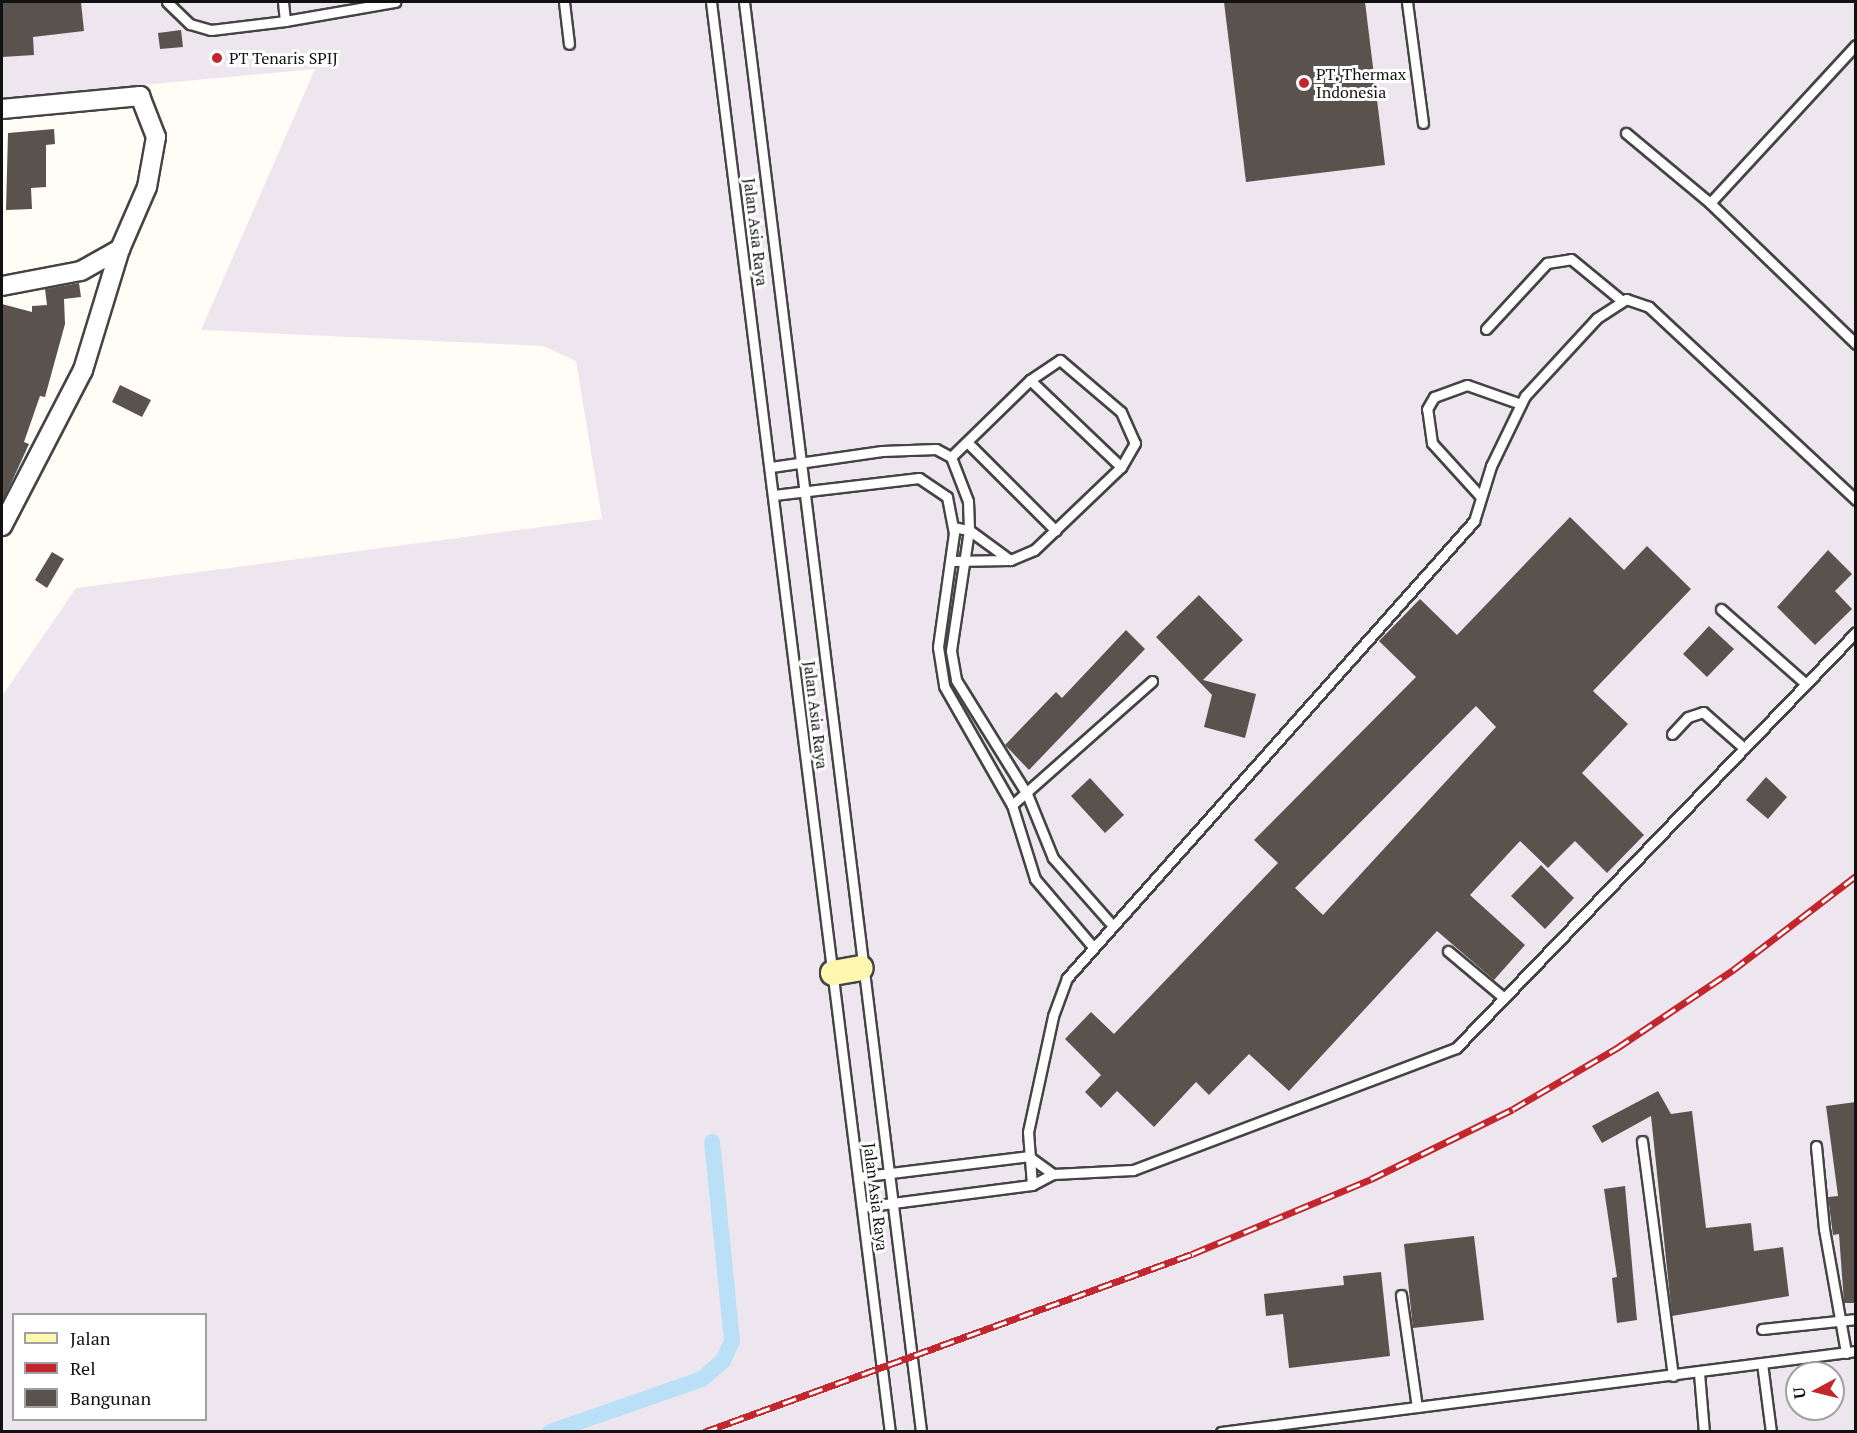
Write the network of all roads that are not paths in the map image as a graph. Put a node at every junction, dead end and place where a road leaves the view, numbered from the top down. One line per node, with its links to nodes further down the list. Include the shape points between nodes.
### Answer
1 (167, 2): 8 (lane, via 190,24 211,30)
2 (283, 2): 8 (lane)
3 (395, 2): 8 (lane)
4 (564, 2): 9 (lane)
5 (711, 2): 25 (lane, Jalan Asia Raya)
6 (744, 2): 24 (lane, Jalan Asia Raya)
7 (1407, 2): 12 (lane)
8 (285, 21)
9 (569, 44)
10 (1856, 45): 14 (lane)
11 (2, 109): 15 (street, via 140,96 156,136 147,187)
12 (1423, 123)
13 (1626, 133): 14 (lane)
14 (1710, 203): 19 (lane)
15 (120, 249): 16 (street, via 81,271); 31 (street, via 83,370)
16 (2, 286)
17 (1621, 300): 18 (lane, via 1570,260 1547,263); 21 (lane, via 1597,318); 30 (lane, via 1649,307 1676,329)
18 (1486, 328)
19 (1856, 344)
20 (1030, 380): 22 (lane); 26 (lane); 26 (lane, via 1060,360 1089,382 1132,427 1135,443)
21 (1521, 404): 29 (lane); 29 (lane, via 1467,385 1434,397 1427,409 1432,443)
22 (968, 443): 23 (lane); 34 (lane)
23 (951, 457): 24 (lane, via 936,449 882,451); 33 (lane, via 968,501)
24 (802, 462): 25 (lane); 27 (lane, Jalan Asia Raya)
25 (771, 467): 28 (lane, Jalan Asia Raya)
26 (1121, 467): 34 (lane)
27 (805, 491): 28 (lane); 32 (lane, via 919,478 947,497); 49 (lane, Jalan Asia Raya)
28 (774, 495): 50 (lane, Jalan Asia Raya)
29 (1481, 497): 46 (lane, via 1473,521)
30 (1856, 500)
31 (2, 526)
32 (953, 527): 33 (lane); 36 (lane)
33 (969, 530): 35 (lane); 37 (lane)
34 (1056, 531): 35 (lane, via 1034,550)
35 (1010, 560): 37 (lane)
36 (951, 561): 37 (lane); 45 (lane, via 938,647 944,686)
37 (965, 564): 44 (lane, via 951,651 964,694)
38 (1721, 609): 41 (lane)
39 (1856, 632): 41 (lane)
40 (1152, 681): 44 (lane)
41 (1805, 683): 43 (lane)
42 (1672, 734): 43 (lane, via 1688,717 1703,712)
43 (1744, 748): 51 (lane)
44 (1027, 794): 45 (lane); 46 (lane, via 1053,858)
45 (1012, 805): 47 (lane, via 1035,879)
46 (1112, 925): 47 (lane)
47 (1093, 946): 54 (lane, via 1067,978 1053,1016)
48 (1449, 951): 51 (lane)
49 (861, 968): 50 (street); 55 (lane, Jalan Asia Raya)
50 (833, 973): 57 (lane, Jalan Asia Raya)
51 (1504, 998): 56 (lane, via 1456,1047 1417,1064 1144,1166)
52 (1642, 1141): 68 (lane)
53 (1816, 1146): 63 (lane)
54 (1028, 1156): 55 (lane); 56 (lane); 58 (lane)
55 (888, 1174): 57 (lane); 59 (lane, Jalan Asia Raya)
56 (1053, 1174): 58 (lane)
57 (858, 1177): 60 (lane, Jalan Asia Raya)
58 (1032, 1185): 59 (lane)
59 (891, 1204): 60 (lane); 71 (lane, Jalan Asia Raya)
60 (862, 1207): 70 (lane, Jalan Asia Raya)
61 (1401, 1295): 69 (lane)
62 (1856, 1319): 63 (lane)
63 (1839, 1321): 64 (lane); 65 (lane)
64 (1762, 1329)
65 (1851, 1352): 66 (lane)
66 (1762, 1363): 67 (lane); 74 (lane)
67 (1699, 1373): 68 (lane); 73 (lane)
68 (1673, 1376): 69 (lane)
69 (1417, 1407): 72 (lane)
70 (890, 1431)
71 (921, 1431)
72 (1221, 1431)
73 (1704, 1431)
74 (1772, 1431)

